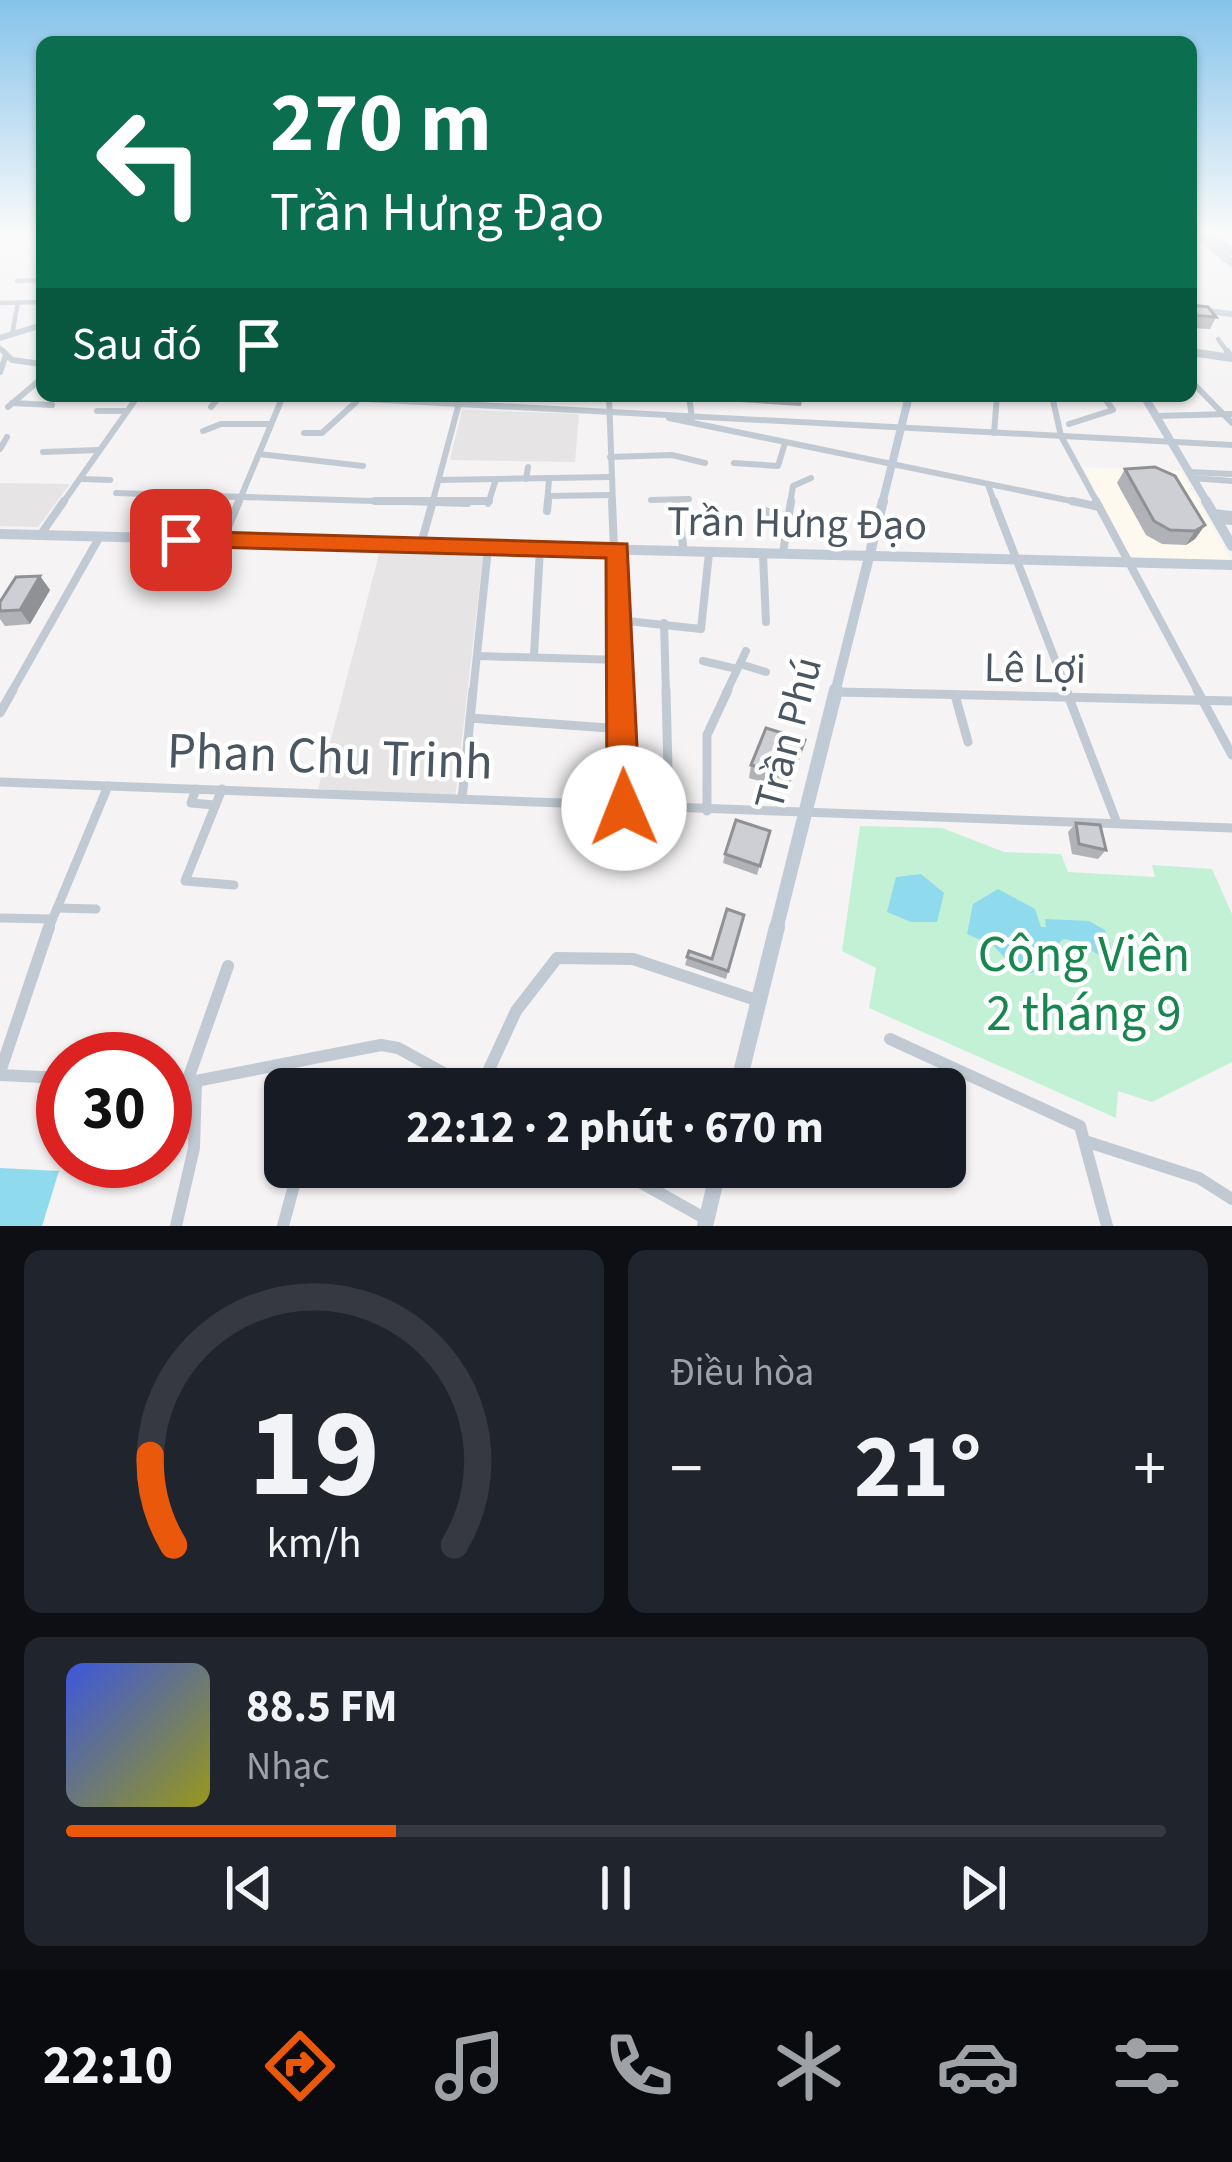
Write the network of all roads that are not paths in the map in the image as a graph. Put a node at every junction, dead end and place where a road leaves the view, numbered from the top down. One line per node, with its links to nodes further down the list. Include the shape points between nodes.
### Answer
1 (36, 300): 2 (street)
2 (19, 302): 3 (street); 7 (street)
3 (0, 303)
4 (1197, 310): 5 (street)
5 (1232, 314)
6 (36, 328): 7 (street)
7 (12, 334): 8 (street)
8 (0, 338)
9 (1218, 339): 12 (street)
10 (3, 351): 13 (street); 14 (street)
11 (1197, 353): 12 (street)
12 (1232, 358)
13 (36, 363)
14 (0, 371)
15 (36, 383): 29 (street, via 10,405)
16 (1197, 388): 35 (street)
17 (135, 402): 33 (street)
18 (215, 402): 30 (street)
19 (280, 402): 42 (street)
20 (356, 402): 47 (street, via 322,434)
21 (427, 402): 31 (street)
22 (609, 402): 34 (street)
23 (690, 402): 39 (street)
24 (908, 402): 44 (street, Trần Phú)
25 (997, 402): 48 (street)
26 (1053, 402): 49 (street)
27 (1107, 402): 43 (street, via 1113,410)
28 (1148, 402): 37 (street)
29 (52, 405)
30 (211, 406)
31 (458, 406): 34 (street); 73 (street)
32 (98, 411): 33 (street)
33 (128, 411): 55 (street)
34 (610, 413): 38 (street); 58 (street)
35 (1220, 414): 36 (street); 37 (street); 41 (street)
36 (1232, 414)
37 (1156, 416): 52 (street)
38 (668, 417): 39 (street); 51 (street)
39 (692, 418): 44 (street)
40 (240, 423): 42 (street); 45 (street); 46 (street)
41 (1232, 423)
42 (271, 424): 57 (street)
43 (1069, 424)
44 (901, 428): 48 (street); 61 (street, Trần Phú)
45 (203, 431)
46 (225, 431)
47 (304, 433)
48 (994, 433): 49 (street)
49 (1060, 436): 52 (street); 83 (street)
50 (7, 437): 54 (street)
51 (785, 443): 60 (street, via 778,466); 61 (street)
52 (1172, 443): 53 (street); 64 (street)
53 (1232, 446)
54 (0, 449)
55 (100, 450): 56 (street); 69 (street)
56 (43, 452)
57 (259, 454): 62 (street); 78 (street)
58 (610, 457): 59 (street); 65 (street)
59 (705, 463)
60 (734, 463)
61 (892, 465): 74 (street); 102 (street, Trần Phú)
62 (363, 466)
63 (528, 467): 71 (street)
64 (1190, 475): 68 (street); 87 (street)
65 (609, 477): 66 (street); 76 (street)
66 (549, 478): 71 (street); 77 (street)
67 (812, 478): 86 (street, via 793,486)
68 (1232, 478)
69 (80, 479): 72 (street); 90 (street)
70 (496, 479): 71 (street); 73 (street); 82 (street, via 490,505)
71 (526, 479)
72 (110, 480)
73 (439, 480): 82 (street)
74 (988, 485): 83 (street); 103 (street)
75 (116, 493): 78 (street)
76 (610, 495): 77 (street); 97 (street)
77 (548, 496): 85 (street)
78 (240, 498): 82 (street); 92 (street)
79 (689, 499): 81 (street)
80 (651, 500): 81 (street)
81 (676, 501): 98 (street)
82 (432, 505): 93 (street)
83 (1099, 507): 104 (street)
84 (760, 510): 86 (street)
85 (547, 511)
86 (788, 517): 101 (street)
87 (1215, 517): 88 (street); 94 (street)
88 (1232, 518)
89 (0, 534): 90 (street, Trần Hưng Đạo)
90 (40, 536): 91 (street, Trần Hưng Đạo)
91 (98, 538): 92 (street, Trần Hưng Đạo); 121 (street)
92 (222, 540): 93 (street, Trần Hưng Đạo)
93 (421, 546): 95 (street, Trần Hưng Đạo)
94 (1232, 546)
95 (488, 548): 96 (street, Trần Hưng Đạo); 111 (street)
96 (540, 549): 97 (street, Trần Hưng Đạo); 110 (street)
97 (616, 550): 98 (street, Trần Hưng Đạo); 106 (street)
98 (684, 552): 99 (street, Trần Hưng Đạo)
99 (709, 553): 100 (street, Trần Hưng Đạo); 108 (street, via 702,627)
100 (763, 555): 101 (street, Trần Hưng Đạo); 107 (street)
101 (783, 555): 102 (street, Trần Hưng Đạo)
102 (870, 557): 103 (street, Trần Hưng Đạo); 116 (street, Trần Phú)
103 (1015, 561): 104 (street, Trần Hưng Đạo); 118 (street)
104 (1127, 562): 105 (street, Trần Hưng Đạo); 119 (street)
105 (1232, 565)
106 (618, 620): 108 (street); 112 (street)
107 (766, 622)
108 (664, 623): 133 (street)
109 (746, 651): 114 (street)
110 (534, 655): 111 (street); 112 (street)
111 (478, 656): 122 (street)
112 (621, 660): 123 (street)
113 (703, 661): 114 (street)
114 (738, 666): 115 (street); 134 (street, via 707,736)
115 (766, 672)
116 (836, 692): 117 (street, Lê Lợi); 135 (street, Trần Phú)
117 (955, 695): 118 (street, Lê Lợi); 124 (street)
118 (1070, 698): 119 (street, Lê Lợi); 136 (street)
119 (1203, 700): 120 (street, Lê Lợi); 125 (street)
120 (1232, 701)
121 (0, 713)
122 (470, 718): 123 (street); 130 (street)
123 (622, 729): 132 (street)
124 (968, 742)
125 (1232, 755)
126 (0, 782): 127 (street, Phan Chu Trinh)
127 (108, 786): 128 (street, Phan Chu Trinh); 140 (street)
128 (196, 789): 129 (street, Phan Chu Trinh); 131 (street, via 191,803)
129 (222, 790): 130 (street, Phan Chu Trinh); 131 (street)
130 (462, 799): 132 (street, Phan Chu Trinh)
131 (215, 805): 138 (street, via 185,881)
132 (624, 808): 133 (street, Phan Chu Trinh)
133 (669, 809): 134 (street, Phan Chu Trinh)
134 (707, 811): 135 (street, Phan Chu Trinh)
135 (802, 814): 136 (street, Phan Chu Trinh); 143 (street, Trần Phú)
136 (1117, 823): 137 (street, Phan Chu Trinh)
137 (1232, 828)
138 (234, 884)
139 (96, 909): 140 (street)
140 (54, 914): 141 (street); 148 (street)
141 (0, 918)
142 (228, 966): 150 (street)
143 (758, 1000): 146 (street, via 680,970 557,958 516,1011); 147 (street, Trần Phú)
144 (890, 1039): 151 (street, via 1072,1120)
145 (437, 1068): 150 (street, via 381,1045)
146 (488, 1068)
147 (742, 1068)
148 (0, 1074): 149 (street)
149 (36, 1076)
150 (192, 1081): 152 (street)
151 (1086, 1142): 157 (street, via 1199,1178); 161 (street)
152 (192, 1157)
153 (185, 1188): 159 (street)
154 (293, 1188): 160 (street)
155 (648, 1188): 158 (street)
156 (714, 1188): 158 (street)
157 (1232, 1199)
158 (706, 1223)
159 (176, 1226)
160 (283, 1226)
161 (1107, 1226)

